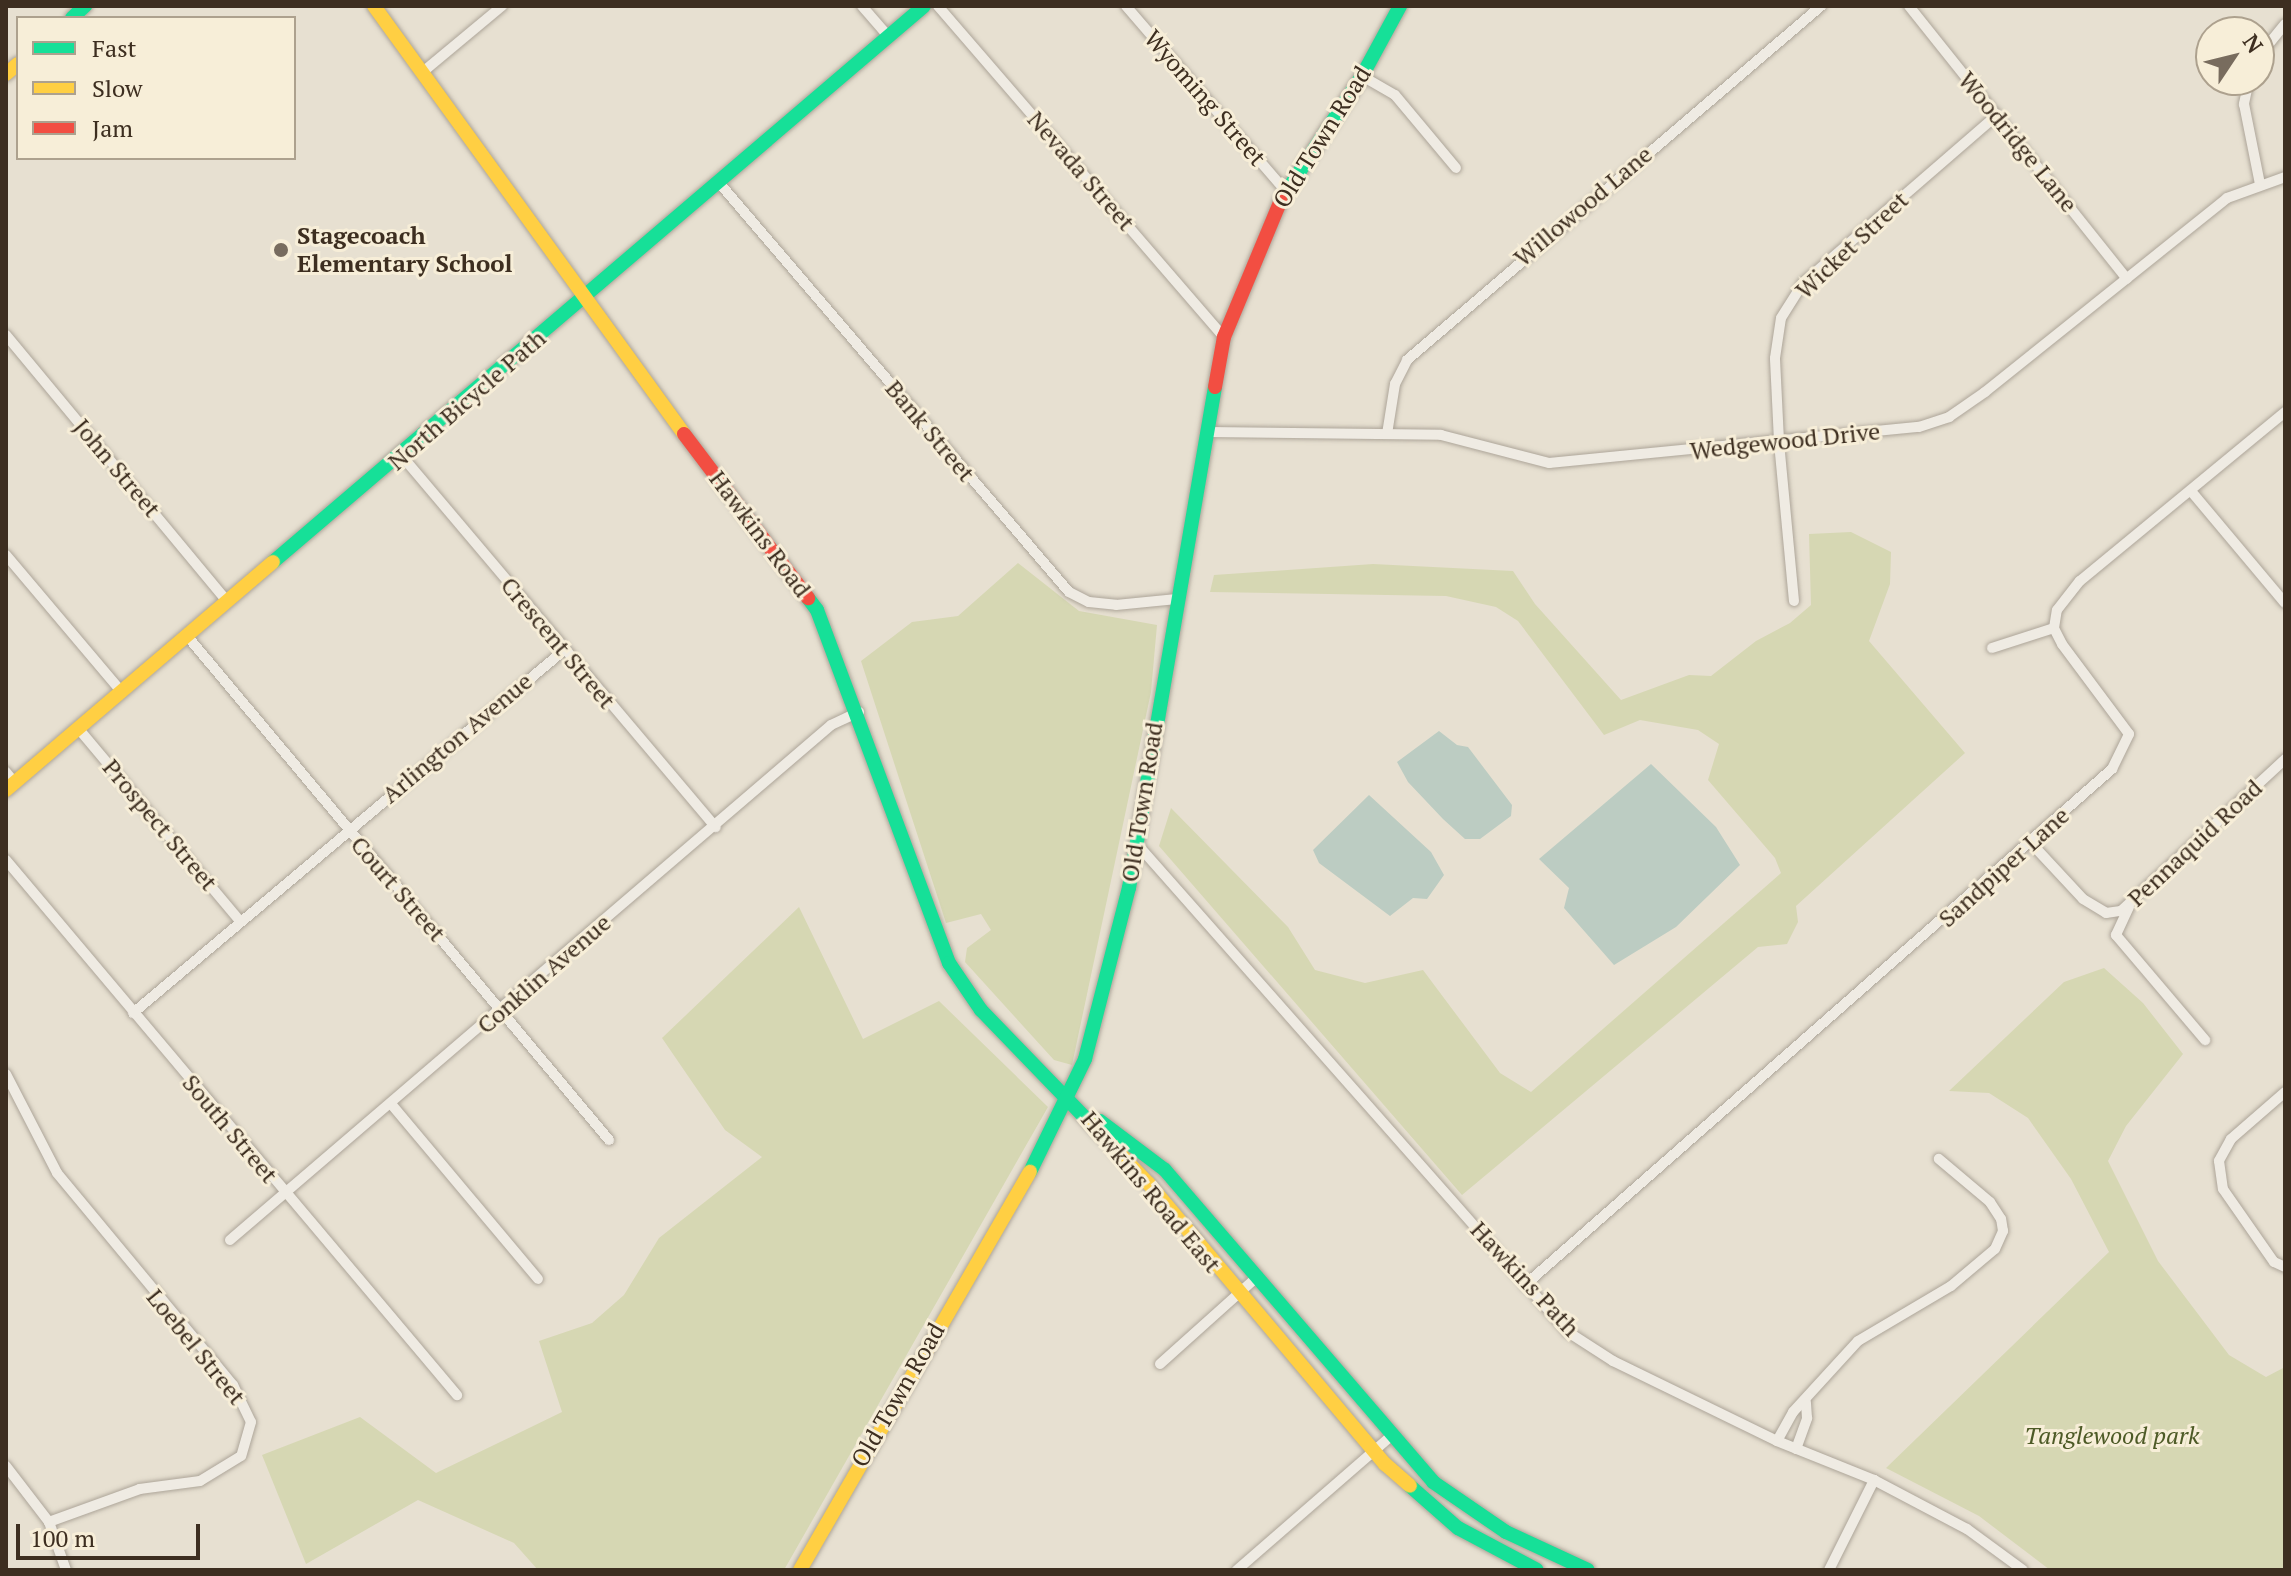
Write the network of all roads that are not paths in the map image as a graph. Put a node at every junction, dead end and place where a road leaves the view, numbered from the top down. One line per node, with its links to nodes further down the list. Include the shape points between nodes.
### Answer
1 (374, 6): 11 (street, Hawkins Road)
2 (502, 6): 11 (street)
3 (862, 6): 10 (street)
4 (924, 6): 10 (street, North Bicycle Path)
5 (938, 6): 23 (street, Nevada Street)
6 (1126, 6): 19 (street, Wyoming Street)
7 (1400, 6): 12 (street, Old Town Road)
8 (1821, 6): 26 (street, Willowood Lane, via 1407,360 1395,384)
9 (1909, 6): 14 (street, Woodridge Lane)
10 (888, 36): 18 (street, North Bicycle Path)
11 (424, 71): 21 (street, Hawkins Road)
12 (1362, 76): 15 (street, via 1395,95); 19 (street, Old Town Road)
13 (2248, 96): 17 (street, via 2246,126)
14 (1997, 115): 20 (street, Woodridge Lane); 27 (street, Wicket Street, via 1815,273 1790,301 1776,334)
15 (1456, 168)
16 (2285, 177): 17 (street, Wedgewood Drive)
17 (2260, 184): 20 (street, Wedgewood Drive, via 2227,198)
18 (721, 185): 21 (street, North Bicycle Path); 31 (street, Bank Street, via 1069,592 1089,602 1116,605)
19 (1285, 190): 23 (street, Old Town Road)
20 (2127, 279): 27 (street, Wedgewood Drive, via 1949,417 1919,427)
21 (588, 295): 28 (street, North Bicycle Path); 40 (street, Hawkins Road, via 650,389 817,610)
22 (6, 335): 32 (street, John Street)
23 (1224, 337): 25 (street, Old Town Road)
24 (2285, 412): 29 (street)
25 (1208, 432): 26 (street, Wedgewood Drive); 31 (street, Old Town Road)
26 (1387, 434): 27 (street, Wedgewood Drive, via 1441,435 1549,463)
27 (1779, 441): 33 (street, Wicket Street)
28 (402, 456): 32 (street, North Bicycle Path); 38 (street, Crescent Street)
29 (2191, 491): 34 (street); 35 (street, via 2080,581 2057,610)
30 (6, 555): 39 (street)
31 (1177, 599): 47 (street, Old Town Road)
32 (227, 601): 36 (street, North Bicycle Path)
33 (1794, 601)
34 (2285, 603)
35 (2054, 628): 37 (street); 46 (street, Sandpiper Lane, via 2129,734 2112,769)
36 (188, 637): 39 (street, North Bicycle Path); 45 (street, Court Street)
37 (1992, 648)
38 (563, 651): 44 (street, Crescent Street); 45 (street, Arlington Avenue)
39 (121, 691): 41 (street, North Bicycle Path)
40 (859, 712): 44 (street, Conklin Avenue, via 831,725); 56 (street, Hawkins Road, via 949,963 981,1010)
41 (78, 728): 43 (street, North Bicycle Path); 50 (street, Prospect Street)
42 (2285, 759): 49 (street, Pennaquid Road)
43 (9, 782)
44 (716, 827): 51 (street, Conklin Avenue)
45 (346, 831): 50 (street, Arlington Avenue); 51 (street, Court Street)
46 (2031, 843): 49 (street, Pennaquid Road, via 2097,908 2106,913); 65 (street, Sandpiper Lane)
47 (1137, 844): 56 (street, Old Town Road, via 1095,1026); 65 (street, Hawkins Path)
48 (6, 860): 52 (street, South Street)
49 (2129, 907): 53 (street, via 2116,935)
50 (241, 922): 52 (street, Arlington Avenue)
51 (504, 1009): 57 (street, Conklin Avenue); 58 (street, Court Street)
52 (133, 1013): 60 (street, South Street)
53 (2205, 1040)
54 (6, 1074): 76 (street, Loebel Street, via 57,1173 233,1385 251,1422 241,1456 200,1481 140,1489)
55 (2285, 1092): 62 (street, via 2231,1139 2219,1161 2223,1189 2274,1262)
56 (1070, 1097): 63 (street, Hawkins Road East, via 1165,1170); 66 (street, Hawkins Road East); 78 (street, Old Town Road)
57 (392, 1105): 60 (street, Conklin Avenue); 64 (street)
58 (609, 1140)
59 (1939, 1159): 69 (street, via 1990,1202 2001,1219 2003,1231 1995,1249 1951,1286 1858,1341)
60 (286, 1195): 61 (street, Conklin Avenue); 68 (street, South Street)
61 (230, 1240)
62 (2285, 1267)
63 (1256, 1278): 66 (street); 70 (street, Hawkins Road East)
64 (538, 1279)
65 (1525, 1285): 71 (street, Hawkins Path, via 1568,1332 1613,1361)
66 (1238, 1296): 67 (street); 73 (street, Hawkins Road East)
67 (1160, 1364)
68 (457, 1395)
69 (1806, 1402): 71 (street, via 1793,1412); 72 (street, via 1807,1418)
70 (1390, 1437): 73 (street); 81 (street, Hawkins Road East, via 1433,1482 1506,1532)
71 (1777, 1441): 72 (street, Hawkins Path)
72 (1796, 1449): 75 (street, Hawkins Path)
73 (1375, 1452): 79 (street); 80 (street, Hawkins Road East, via 1458,1528)
74 (7, 1470): 76 (street)
75 (1874, 1480): 82 (street); 83 (street, Hawkins Path, via 1967,1529)
76 (49, 1522): 77 (street)
77 (66, 1570)
78 (800, 1570)
79 (1237, 1570)
80 (1537, 1570)
81 (1588, 1570)
82 (1829, 1570)
83 (2023, 1570)

